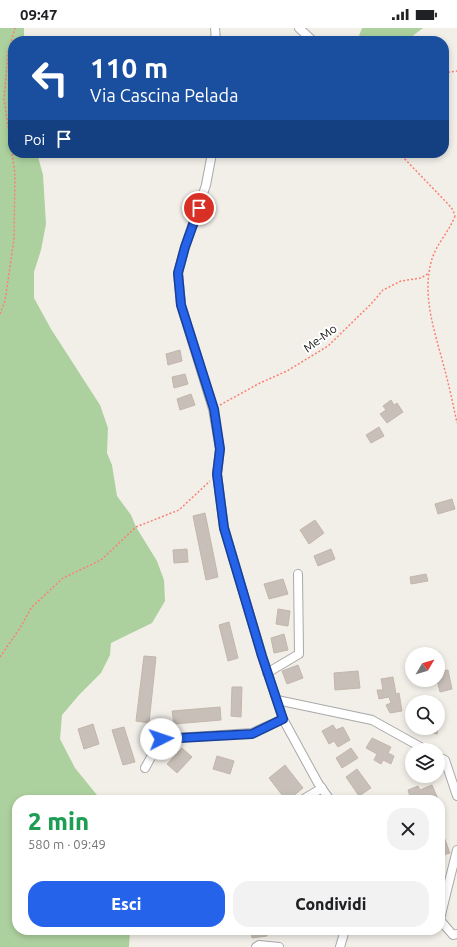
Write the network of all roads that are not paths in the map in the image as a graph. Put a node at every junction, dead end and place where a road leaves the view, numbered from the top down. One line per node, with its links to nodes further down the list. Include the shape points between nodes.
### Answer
1 (299, 28): 2 (street)
2 (308, 36)
3 (211, 158): 5 (street, via 206,185 178,273 181,305 214,409 220,449 217,474 224,528)
4 (298, 574): 5 (street, via 298,654)
5 (267, 673): 6 (street)
6 (276, 700): 7 (street); 8 (street, via 372,720)
7 (283, 719): 10 (street, via 252,734 161,739); 11 (street)
8 (413, 743)
9 (445, 760): 14 (street)
10 (145, 768)
11 (322, 788): 12 (street); 13 (street)
12 (310, 795)
13 (327, 795)
14 (457, 796)
15 (457, 850): 16 (street)
16 (445, 888)
17 (445, 926): 18 (street, via 453,935)
18 (457, 934)
19 (344, 935): 22 (street)
20 (256, 947): 21 (street)
21 (279, 947)
22 (340, 947)

